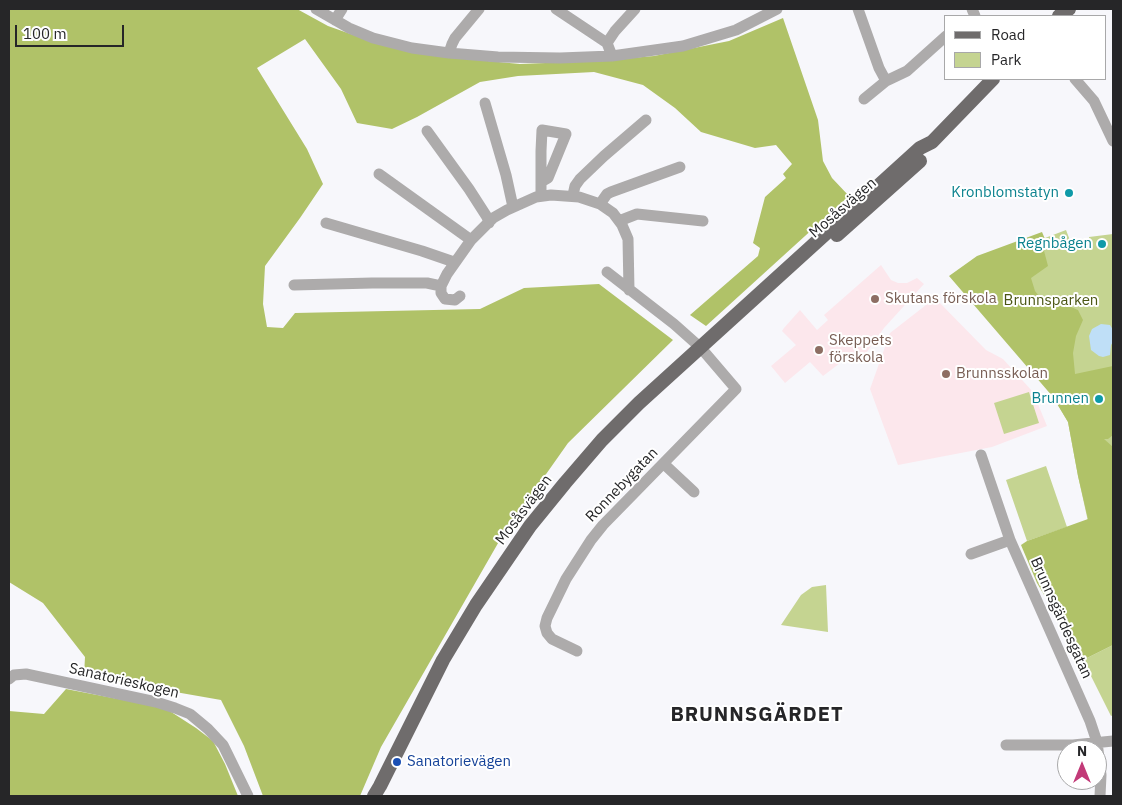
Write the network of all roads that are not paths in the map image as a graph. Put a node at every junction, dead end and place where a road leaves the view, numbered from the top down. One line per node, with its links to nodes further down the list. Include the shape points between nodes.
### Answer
1 (316, 9): 8 (street)
2 (342, 9): 8 (street)
3 (479, 9): 11 (street, via 455,38)
4 (556, 9): 10 (street)
5 (635, 9): 10 (street)
6 (777, 9): 12 (street, via 736,30 703,40 663,50)
7 (858, 9): 15 (street)
8 (335, 20): 11 (street, via 373,38)
9 (944, 38): 15 (street, via 908,70)
10 (608, 43): 12 (street)
11 (450, 53): 12 (street, via 538,58)
12 (612, 56)
13 (992, 80): 39 (main road, Mosåsvägen, via 932,142 920,148)
14 (1076, 80): 20 (street, via 1094,102)
15 (886, 81): 16 (street)
16 (864, 99)
17 (484, 103): 27 (street)
18 (646, 120): 24 (street, via 580,179)
19 (427, 131): 31 (street, via 469,188)
20 (1113, 141)
21 (680, 167): 26 (street, via 607,194)
22 (379, 174): 32 (street)
23 (541, 182): 25 (street)
24 (573, 195): 25 (street); 26 (street)
25 (541, 196): 27 (street)
26 (600, 204): 28 (street)
27 (513, 207): 31 (street)
28 (620, 221): 29 (street, via 637,214); 37 (street, via 628,239)
29 (703, 221)
30 (326, 223): 33 (street)
31 (489, 223): 32 (street)
32 (471, 240): 33 (street)
33 (454, 262): 36 (street)
34 (607, 272): 37 (street)
35 (294, 285): 36 (street, via 427,283)
36 (441, 286): 38 (street, via 445,299 455,300)
37 (630, 290): 39 (street)
38 (460, 296)
39 (701, 348): 41 (street, Ronnebygatan, via 736,389); 47 (main road, Mosåsvägen, via 602,440 530,526 443,660)
40 (982, 455): 43 (street, Brunnsgärdesgatan)
41 (664, 464): 42 (street); 45 (street, Ronnebygatan, via 591,540 566,579 547,618 545,626 552,639)
42 (694, 492)
43 (1010, 540): 44 (street); 48 (street, Brunnsgärdesgatan)
44 (971, 554)
45 (577, 651)
46 (9, 679): 51 (street, Sanatorieskogen, via 26,674 156,702 190,714 223,745)
47 (413, 722): 52 (main road, Mosåsvägen); 53 (main road, Mosåsvägen)
48 (1096, 740)
49 (1006, 745): 50 (street)
50 (1057, 745)
51 (248, 796)
52 (374, 796)
53 (381, 796)

